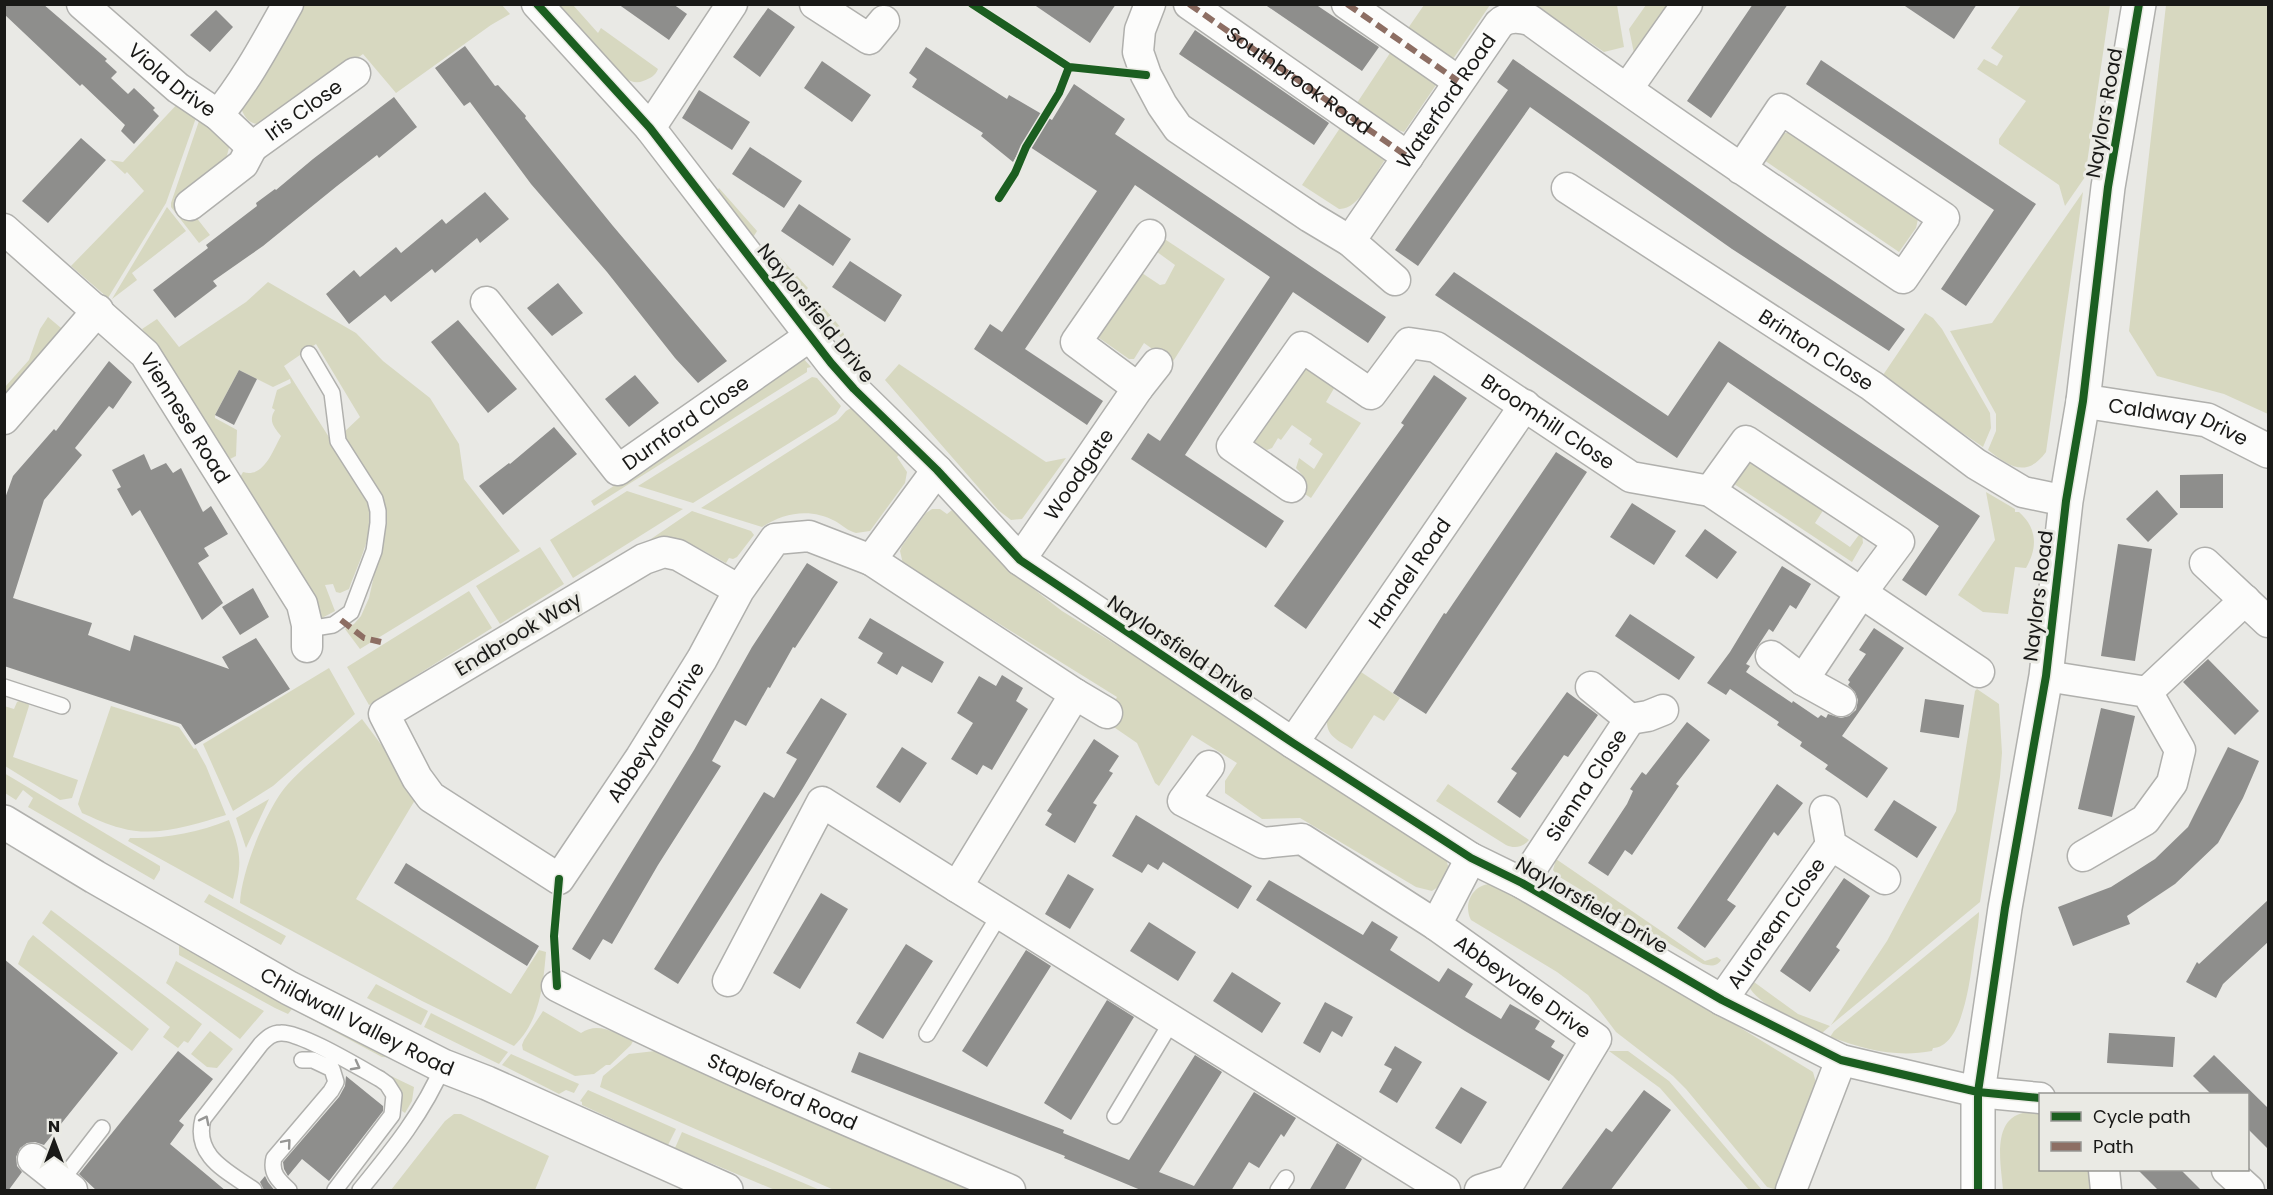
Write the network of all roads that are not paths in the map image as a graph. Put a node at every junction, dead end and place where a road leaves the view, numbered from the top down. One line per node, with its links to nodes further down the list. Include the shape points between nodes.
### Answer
1 (82, 4): 15 (street, Viola Drive, via 178,88)
2 (288, 4): 15 (street, Viola Drive, via 252,68)
3 (537, 4): 16 (street, Naylorsfield Drive)
4 (732, 4): 16 (street)
5 (815, 4): 11 (street)
6 (1150, 4): 24 (street, via 1137,52 1162,105 1178,128)
7 (1189, 4): 18 (street, Southbrook Road)
8 (1347, 4): 13 (street)
9 (1687, 4): 14 (street)
10 (2139, 4): 32 (street, Naylors Road, via 2108,187)
11 (879, 38)
12 (355, 73): 17 (street, Iris Close)
13 (1458, 81): 14 (street, Waterford Road, via 1498,24 1522,18); 18 (street, Waterford Road)
14 (1627, 89): 19 (street, Waterford Road)
15 (218, 116): 17 (street, Iris Close)
16 (650, 128): 28 (street, Naylorsfield Drive)
17 (252, 147): 21 (street, Iris Close, via 243,164)
18 (1408, 157): 24 (street, Waterford Road)
19 (1741, 169): 19 (street, Waterford Road, via 1781,108 1944,218 1903,278)
20 (1567, 188): 39 (street, Brinton Close, via 1872,386 1976,464 2023,492)
21 (190, 205)
22 (4, 229): 27 (street, Viennese Road)
23 (1150, 235): 31 (street, via 1076,342)
24 (1350, 241): 25 (street)
25 (1395, 280)
26 (486, 302): 28 (street, Durnford Close, via 618,470)
27 (98, 310): 34 (street); 47 (street, Viennese Road, via 145,354 302,604)
28 (810, 336): 36 (street, Naylorsfield Drive, via 854,389)
29 (309, 354): 47 (lane, via 332,393 338,441 375,499 378,523 374,551 351,612)
30 (1157, 364): 31 (street, Woodgate)
31 (1138, 388): 41 (street, Woodgate)
32 (2083, 401): 35 (street, Caldway Drive, via 2207,420); 39 (street, Naylors Road)
33 (1525, 405): 37 (street, Broomhill Close, via 1436,347 1409,343 1371,394 1302,347 1232,446); 38 (street, Broomhill Close, via 1630,477); 61 (street, Handel Road)
34 (4, 419)
35 (2268, 452)
36 (937, 470): 40 (street); 41 (street, Naylorsfield Drive)
37 (1291, 487)
38 (1710, 491): 44 (street, Broomhill Close); 44 (street, via 1746,441 1899,542)
39 (2066, 501): 50 (street, Naylors Road)
40 (871, 560): 43 (street, Abbeyvale Drive, via 810,536 775,539); 55 (street, Abbeyvale Drive)
41 (1020, 560): 61 (street, Naylorsfield Drive)
42 (2205, 563): 45 (street)
43 (739, 590): 63 (street, Abbeyvale Drive, via 696,668 559,879); 63 (street, Endbrook Way, via 678,555 664,552 644,559 384,714)
44 (1861, 593): 49 (street, Broomhill Close); 51 (street)
45 (2245, 600): 46 (street); 54 (street)
46 (2268, 622)
47 (307, 638)
48 (1771, 656): 51 (street)
49 (1979, 672)
50 (2046, 676): 54 (street); 82 (street, Naylors Road, via 2004,908)
51 (1803, 680): 56 (street)
52 (4, 687): 57 (lane)
53 (1591, 687): 60 (street, Sienna Close)
54 (2147, 692): 67 (street, via 2180,750 2172,783 2145,820)
55 (1075, 694): 59 (street, Abbeyvale Drive); 71 (street)
56 (1840, 701)
57 (62, 706)
58 (1663, 710): 60 (street, Sienna Close)
59 (1107, 713)
60 (1630, 719): 70 (street, Sienna Close)
61 (1293, 743): 68 (street, Naylorsfield Drive)
62 (1209, 766): 73 (street, Abbeyvale Drive, via 1183,801 1263,843 1302,839)
63 (431, 797)
64 (1825, 811): 66 (street, Aurorean Close)
65 (4, 822): 81 (street, Childwall Valley Road, via 289,988)
66 (1831, 845): 69 (street, Aurorean Close); 76 (street, Aurorean Close)
67 (2084, 856)
68 (1471, 858): 70 (street, Naylorsfield Drive); 73 (street, Abbeyvale Drive)
69 (1884, 879)
70 (1522, 883): 76 (street, Naylorsfield Drive)
71 (957, 887): 72 (street); 74 (street, via 822,802)
72 (1000, 915): 77 (street); 78 (lane)
73 (1436, 925): 97 (street, Abbeyvale Drive, via 1596,1039 1512,1180)
74 (728, 981)
75 (557, 986): 95 (street, Stapleford Road, via 787,1095)
76 (1722, 1000): 80 (street, Naylorsfield Drive)
77 (1172, 1021): 84 (lane); 96 (street)
78 (927, 1034)
79 (302, 1060): 91 (lane, one-way to 79, via 274,1173 274,1158 336,1082 332,1070 313,1060)
80 (1842, 1060): 82 (street, Naylorsfield Drive); 98 (street)
81 (443, 1066): 93 (lane, via 432,1092); 94 (street, Childwall Valley Road)
82 (1978, 1092): 83 (street, Naylorsfield Drive); 99 (street, Naylors Road)
83 (2039, 1098)
84 (1114, 1116)
85 (102, 1128): 89 (lane)
86 (33, 1159): 89 (street)
87 (2104, 1171): 100 (street)
88 (2228, 1171): 101 (street)
89 (67, 1186)
90 (254, 1191): 92 (lane, one-way to 92, via 206,1152 201,1136 203,1119 268,1037 282,1033 317,1045 380,1079 394,1095 392,1115)
91 (289, 1191)
92 (335, 1191)
93 (360, 1191)
94 (726, 1191)
95 (1010, 1191)
96 (1445, 1191)
97 (1480, 1191)
98 (1791, 1191)
99 (1978, 1191)
100 (2106, 1191)
101 (2249, 1191)

